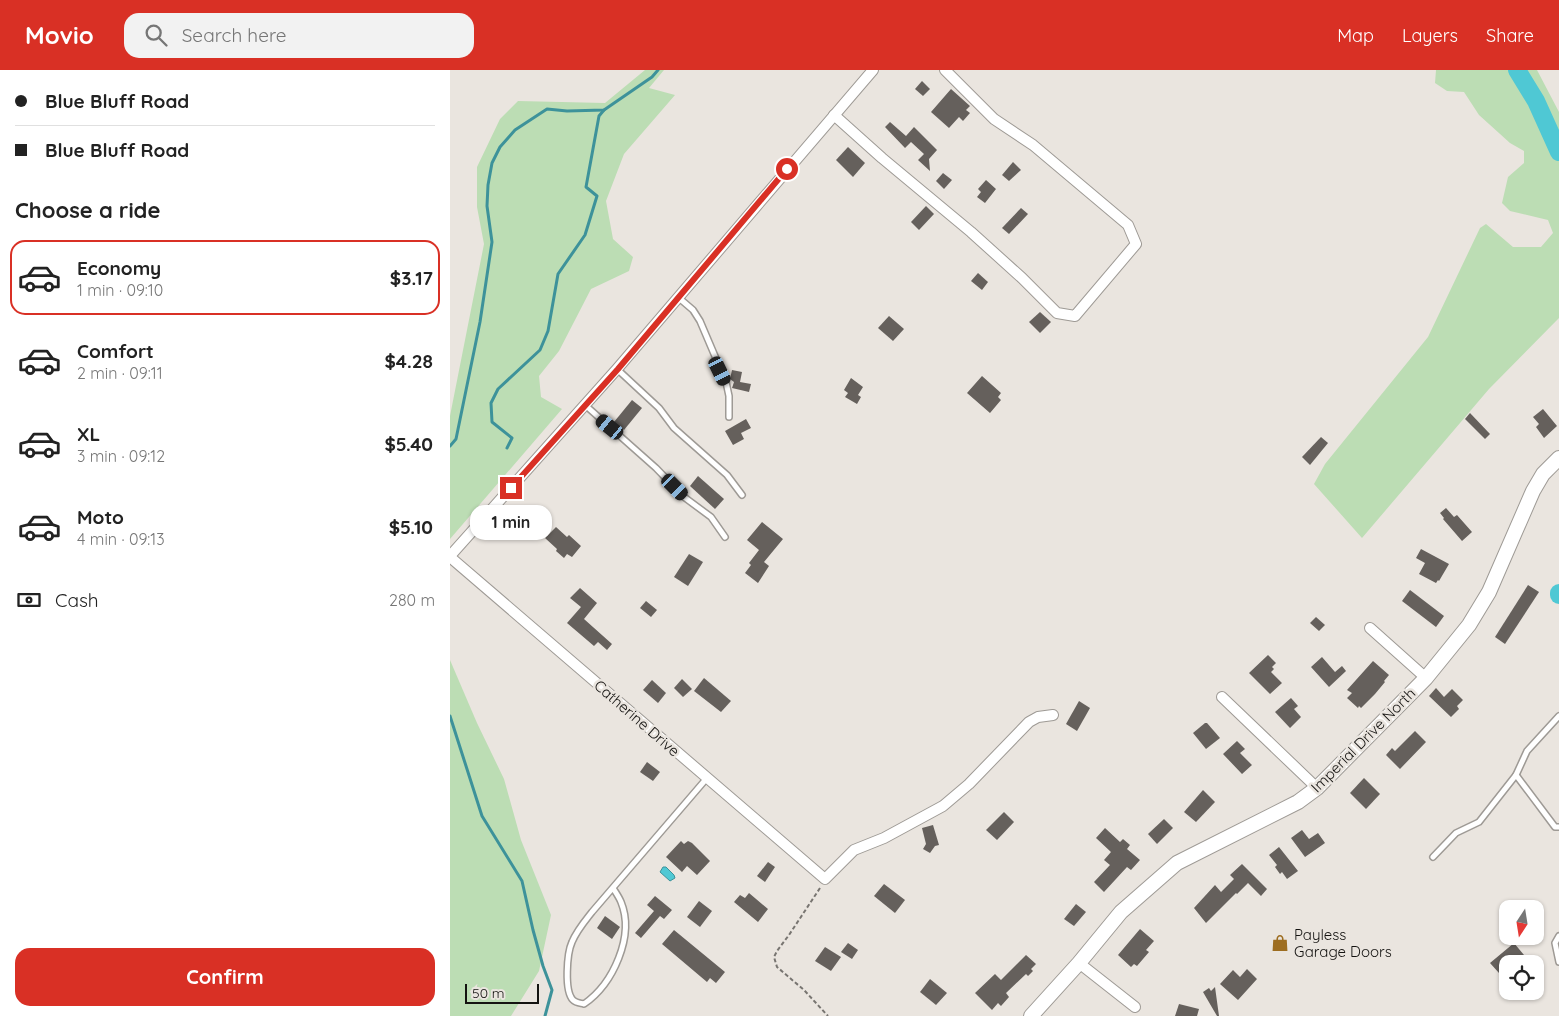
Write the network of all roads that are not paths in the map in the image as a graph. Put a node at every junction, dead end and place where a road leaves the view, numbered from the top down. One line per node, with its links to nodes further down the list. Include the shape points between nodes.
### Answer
1 (874, 70): 3 (street)
2 (945, 70): 3 (street, via 994,120 1033,145 1128,225 1136,244 1075,316 1057,313 971,232)
3 (834, 115): 4 (street)
4 (678, 298): 5 (street); 7 (lane, via 693,310 700,322 726,382)
5 (618, 369): 6 (street); 9 (lane, via 659,408 674,428 727,475)
6 (585, 406): 10 (lane, via 711,517); 11 (street)
7 (729, 417)
8 (1559, 458): 13 (street, Imperial Drive North, via 1543,474 1533,491 1489,592 1469,625)
9 (742, 495)
10 (725, 537)
11 (450, 556): 18 (street, Catherine Drive)
12 (1370, 628): 13 (street)
13 (1426, 678): 19 (street, Imperial Drive North)
14 (1222, 696): 19 (street)
15 (1053, 716): 18 (street, Catherine Drive, via 1038,717 1029,722 943,806 884,838 854,850 825,879)
16 (1559, 716): 17 (lane, via 1527,751)
17 (1516, 775): 20 (lane); 21 (lane, via 1479,822 1456,833)
18 (707, 778): 22 (lane)
19 (1317, 788): 25 (street, Imperial Drive North, via 1298,802 1177,863 1121,912)
20 (1559, 827)
21 (1433, 857)
22 (613, 888): 22 (lane, via 571,943 568,985 576,1002 584,1004 609,978 622,947 624,912)
23 (1559, 936): 24 (lane, via 1555,943)
24 (1559, 962)
25 (1079, 963): 26 (street); 27 (street, Imperial Drive North)
26 (1135, 1007)
27 (1031, 1016)

